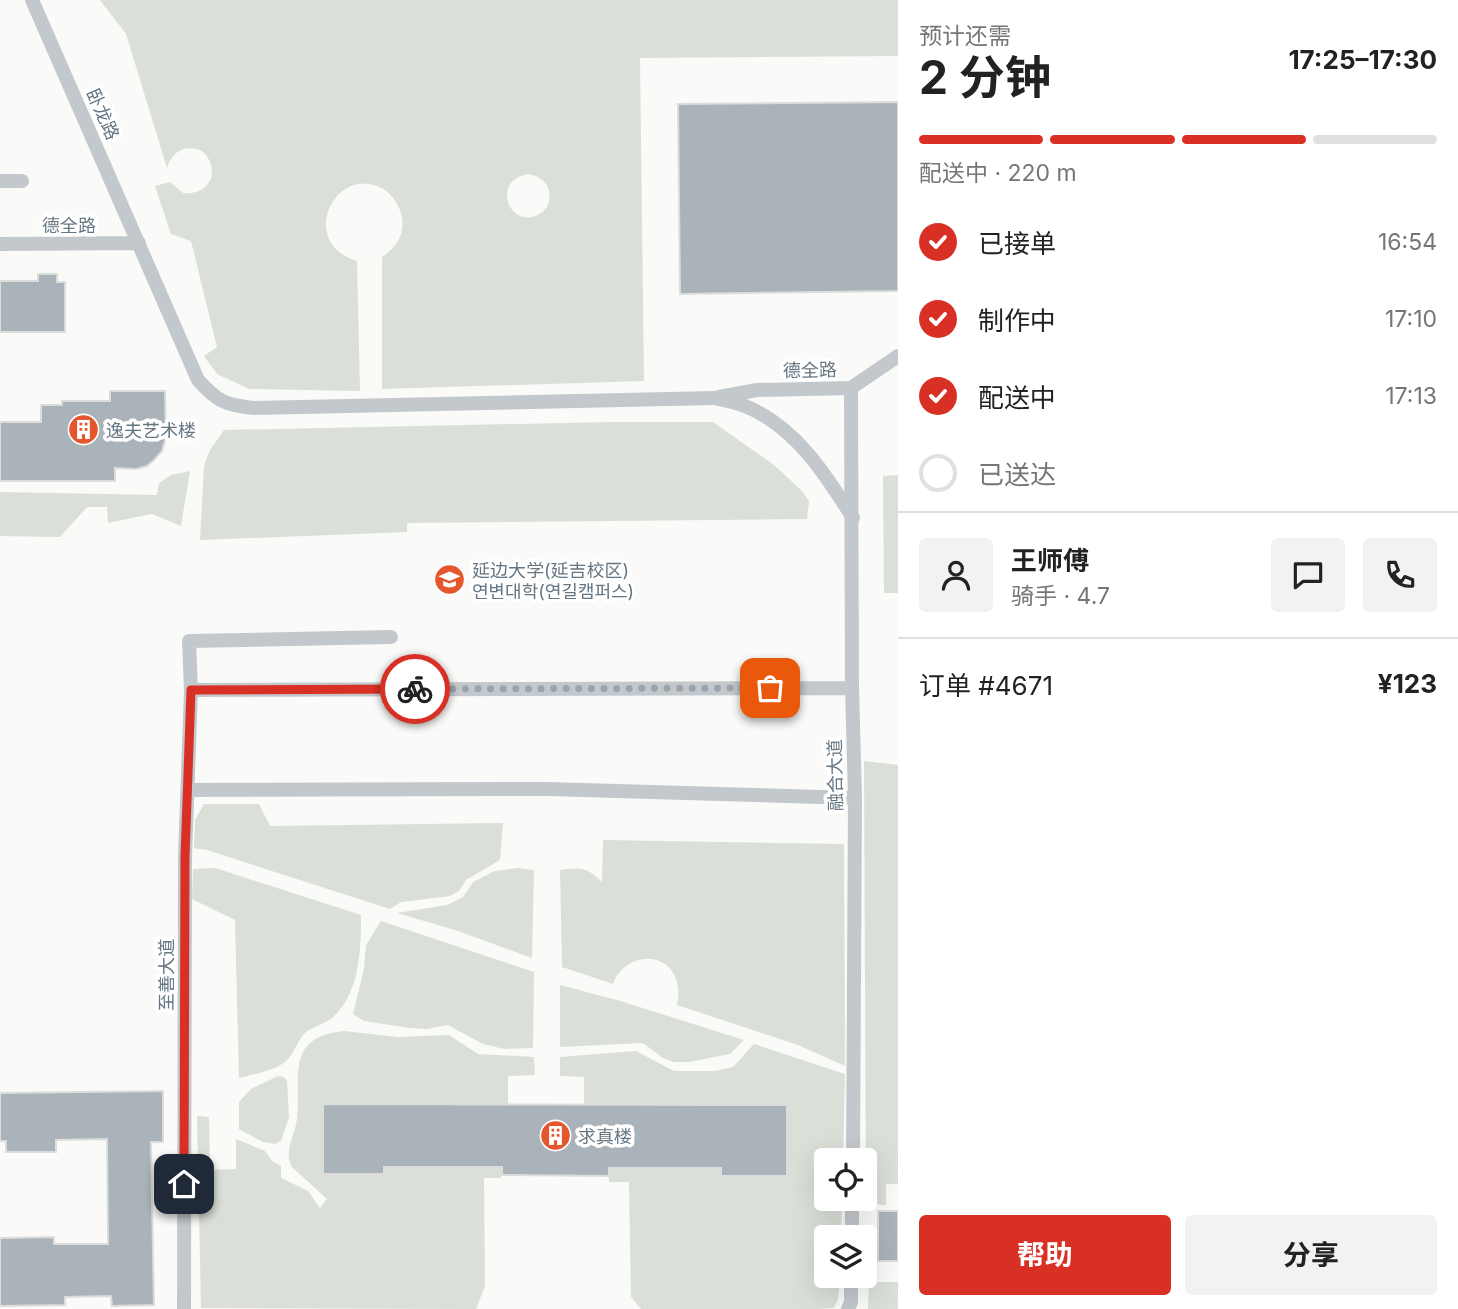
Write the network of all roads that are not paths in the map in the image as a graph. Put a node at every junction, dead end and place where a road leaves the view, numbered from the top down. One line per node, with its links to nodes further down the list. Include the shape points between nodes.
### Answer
1 (32, 0): 4 (lane, 卧龙路)
2 (0, 181): 3 (lane)
3 (22, 181)
4 (139, 243): 5 (lane, 德全路); 8 (lane, 卧龙路, via 198,380 220,402 233,406)
5 (0, 244)
6 (898, 356): 7 (lane, 德全路)
7 (851, 388): 8 (lane, 德全路, via 757,390); 9 (lane, 融合大道)
8 (714, 398): 9 (lane, via 747,406 778,425 826,475)
9 (853, 518): 11 (lane, 融合大道)
10 (391, 637): 12 (lane, 至善大道, via 189,641)
11 (852, 688): 12 (lane); 14 (lane, 融合大道)
12 (191, 690): 13 (lane, 至善大道)
13 (189, 790): 14 (lane, via 547,789); 17 (lane, 至善大道)
14 (855, 798): 15 (lane, 融合大道)
15 (853, 1148)
16 (851, 1288): 18 (lane)
17 (184, 1309)
18 (848, 1309)

